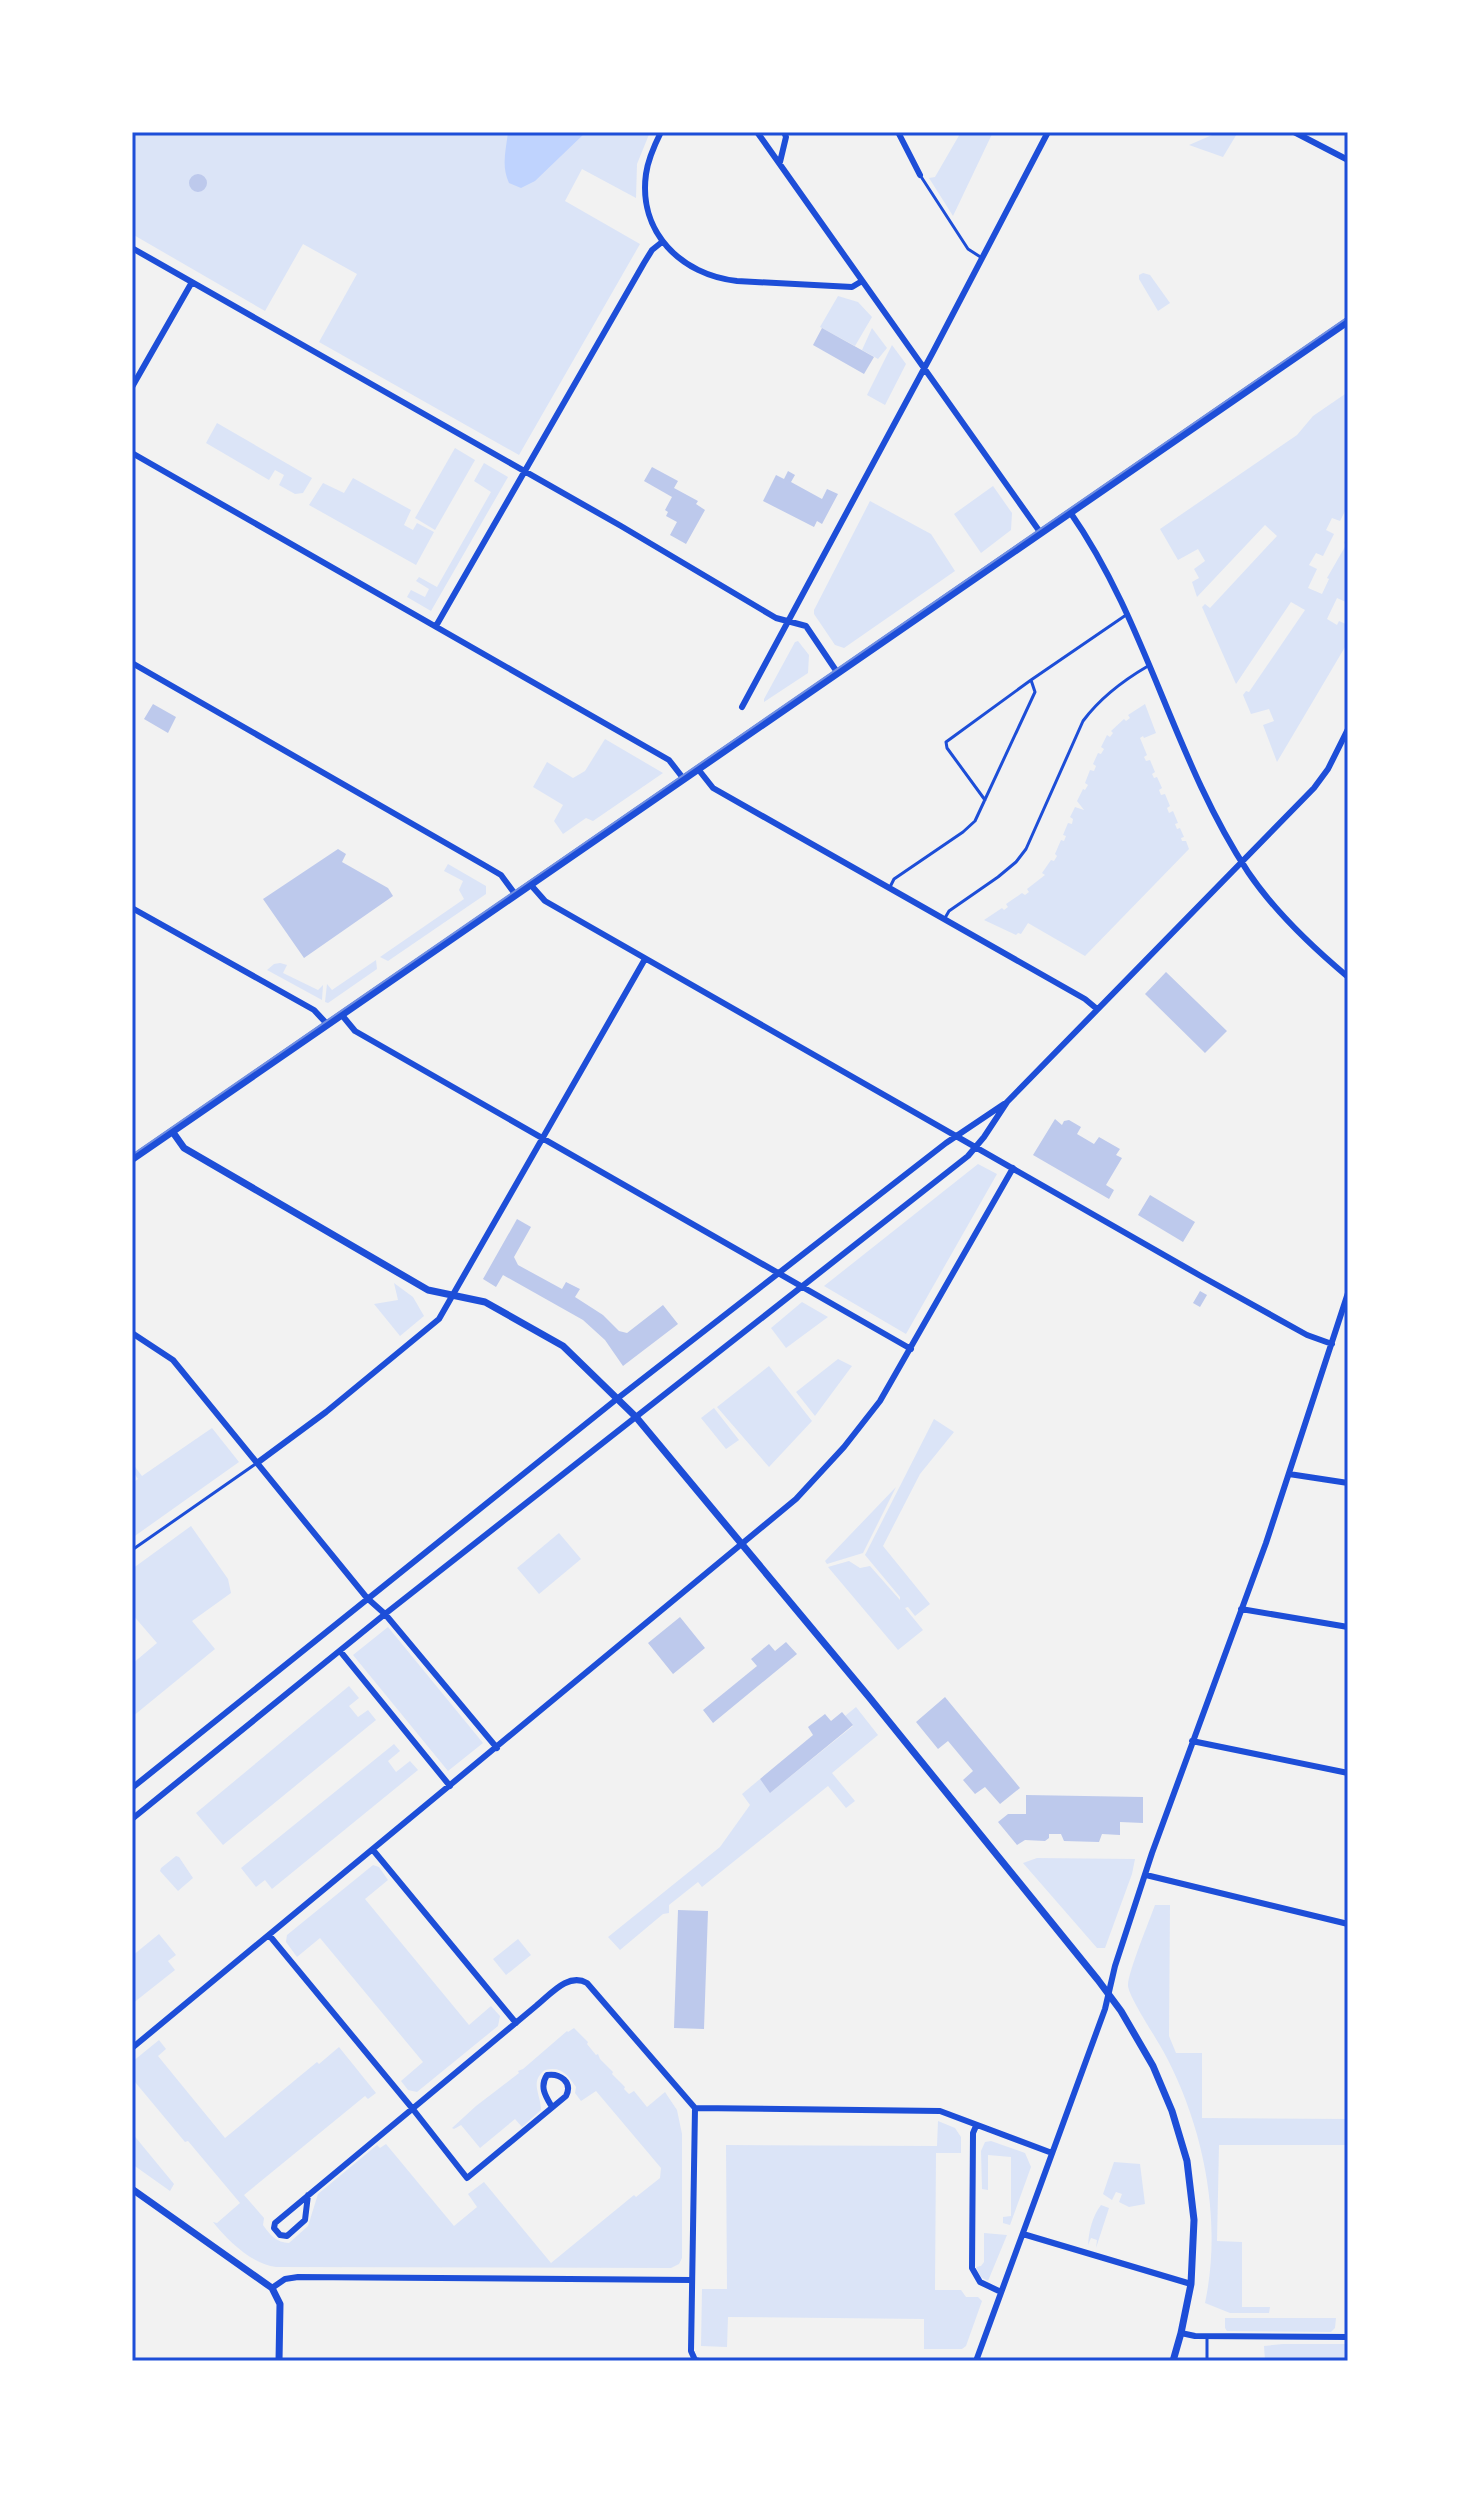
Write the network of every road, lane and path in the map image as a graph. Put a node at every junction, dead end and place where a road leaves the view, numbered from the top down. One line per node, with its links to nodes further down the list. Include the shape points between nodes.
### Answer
1 (661, 132): 10 (street, via 645,188)
2 (757, 132): 8 (street)
3 (784, 132): 8 (street)
4 (898, 132): 9 (street)
5 (1048, 132): 12 (street)
6 (1294, 132): 7 (street)
7 (1348, 160)
8 (780, 162): 13 (street)
9 (920, 175): 12 (lane, via 968,249)
10 (662, 242): 13 (street, via 687,265 719,279 852,287); 19 (street, via 644,263)
11 (132, 248): 14 (street)
12 (982, 258): 16 (street)
13 (862, 281): 16 (street)
14 (192, 282): 17 (street); 19 (street)
15 (1348, 321): 20 (main road)
16 (925, 368): 21 (street); 23 (street)
17 (132, 387)
18 (132, 453): 24 (street)
19 (523, 472): 23 (street); 24 (street)
20 (1070, 512): 21 (main road); 22 (street)
21 (1040, 532): 27 (main road)
22 (1126, 615): 26 (street); 28 (lane)
23 (789, 621): 27 (street, via 806,626); 29 (street)
24 (436, 626): 32 (street, via 669,760)
25 (132, 663): 37 (street, via 501,875)
26 (1148, 666): 34 (street); 39 (lane, via 1121,683 1083,721 1016,862)
27 (837, 672): 31 (main road)
28 (1031, 680): 33 (lane, via 1035,692); 33 (lane, via 946,742)
29 (742, 707)
30 (1348, 729): 34 (street, via 1319,782)
31 (697, 768): 32 (main road); 36 (street, via 713,788)
32 (683, 778): 35 (main road)
33 (985, 800): 36 (lane, via 969,827)
34 (1242, 861): 41 (street, via 1284,918); 42 (street)
35 (530, 884): 37 (main road); 40 (street, via 545,901)
36 (890, 887): 39 (street)
37 (515, 894): 43 (main road)
38 (132, 908): 44 (street, via 314,1010)
39 (945, 918): 42 (street)
40 (645, 959): 47 (street); 48 (street)
41 (1348, 977)
42 (1097, 1009): 45 (street)
43 (341, 1014): 44 (main road); 48 (street, via 355,1031)
44 (327, 1024): 46 (main road)
45 (1007, 1102): 47 (street); 49 (street)
46 (172, 1131): 50 (main road); 55 (street, via 195,1155 428,1290)
47 (956, 1137): 49 (street); 52 (street)
48 (542, 1139): 52 (street); 55 (street)
49 (976, 1148): 51 (street); 53 (street)
50 (132, 1159)
51 (1013, 1168): 57 (street, via 1207,1280); 58 (street)
52 (780, 1273): 53 (street); 59 (street)
53 (802, 1286): 58 (street); 60 (street)
54 (1348, 1293): 57 (street)
55 (452, 1295): 59 (street, via 485,1302 563,1346); 61 (street, via 429,1329)
56 (132, 1333): 61 (street, via 173,1360)
57 (1332, 1344): 62 (street)
58 (911, 1349): 64 (street, via 880,1401 835,1458)
59 (618, 1398): 60 (street); 66 (street)
60 (636, 1417): 64 (street); 68 (street)
61 (257, 1463): 65 (lane); 66 (street)
62 (1289, 1474): 63 (street); 67 (street)
63 (1348, 1483)
64 (743, 1545): 72 (street); 81 (street)
65 (132, 1550)
66 (367, 1598): 68 (street); 75 (street)
67 (1241, 1609): 69 (street); 71 (street)
68 (385, 1614): 70 (street); 72 (street)
69 (1348, 1627)
70 (340, 1651): 74 (street); 76 (street)
71 (1192, 1741): 73 (street); 78 (street)
72 (497, 1748): 74 (street)
73 (1348, 1773)
74 (450, 1786): 77 (street)
75 (132, 1788)
76 (132, 1819)
77 (373, 1850): 80 (street); 82 (street)
78 (1146, 1875): 79 (street); 81 (street)
79 (1348, 1924)
80 (269, 1935): 83 (street); 85 (street)
81 (1108, 1994): 88 (street); 93 (street, via 1153,2066 1179,2133 1192,2188)
82 (516, 2023): 85 (street); 86 (street, via 568,1981 583,1980)
83 (132, 2048)
84 (552, 2107): 84 (street, via 543,2084 553,2074 563,2078 568,2091); 85 (street, via 467,2178)
85 (412, 2108): 90 (street)
86 (695, 2108): 87 (street, via 940,2111); 92 (street)
87 (976, 2126): 88 (street); 95 (street, via 972,2268 980,2282)
88 (1052, 2153): 91 (street)
89 (132, 2189): 94 (street)
90 (308, 2195): 90 (street, via 275,2223 280,2235 287,2236 305,2220)
91 (1023, 2234): 93 (street); 95 (street)
92 (692, 2280): 94 (street, via 298,2277); 100 (street, via 691,2351)
93 (1191, 2284): 96 (street)
94 (272, 2288): 99 (street, via 280,2304)
95 (1001, 2292): 101 (street)
96 (1181, 2333): 97 (street); 102 (street)
97 (1207, 2336): 98 (street); 103 (lane)
98 (1348, 2337)
99 (279, 2361)
100 (699, 2361)
101 (976, 2361)
102 (1173, 2361)
103 (1207, 2361)

